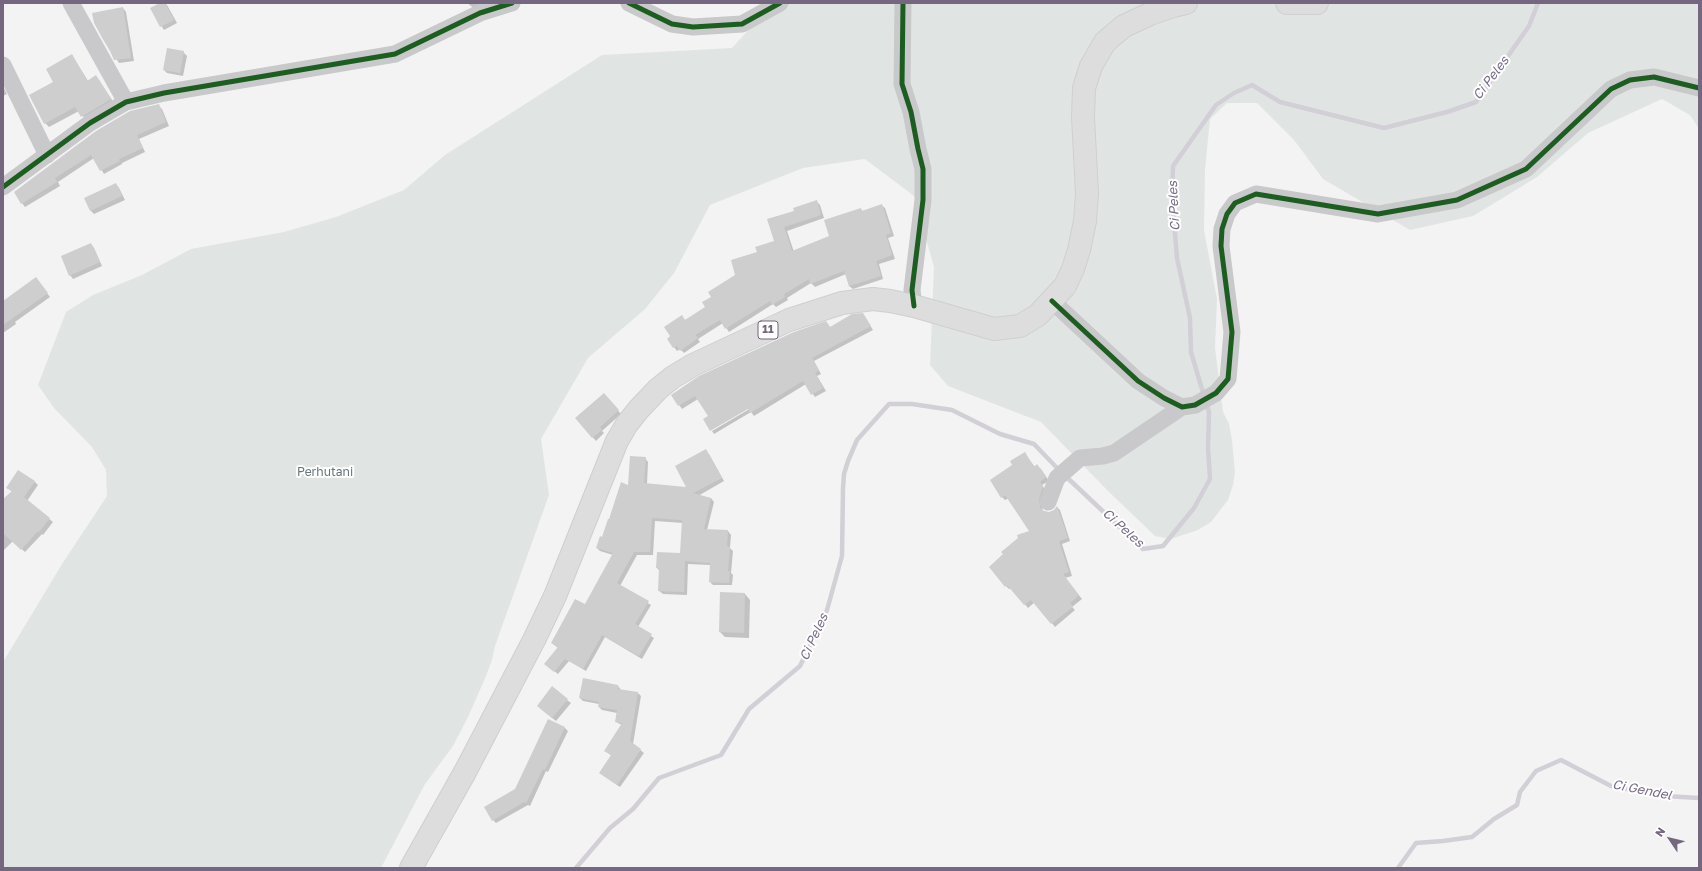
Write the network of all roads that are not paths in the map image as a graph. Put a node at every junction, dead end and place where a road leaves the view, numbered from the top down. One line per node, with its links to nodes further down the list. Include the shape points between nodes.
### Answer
1 (71, 3): 11 (street)
2 (512, 3): 11 (street, via 480,13 395,54 164,93)
3 (629, 3): 4 (street, via 672,24 693,27 742,24)
4 (780, 3)
5 (903, 3): 15 (street, via 902,84 911,112 923,169 923,200 912,290)
6 (1186, 3): 14 (highway, 11, via 1150,14 1124,26 1105,42 1091,66 1084,88 1087,193 1085,221 1074,269 1065,286)
7 (1287, 3): 8 (highway)
8 (1317, 3)
9 (3, 65): 12 (street)
10 (1699, 88): 16 (street, via 1654,78 1630,80 1611,89 1526,169 1457,200 1378,214 1256,194 1236,203 1227,214 1222,229 1221,246 1232,332 1228,379 1216,393)
11 (126, 102): 12 (street, via 90,123)
12 (47, 155): 13 (street)
13 (3, 186)
14 (1052, 301): 15 (highway, 11, via 1038,315 1020,326 994,329); 16 (street, via 1138,381 1164,398)
15 (914, 306): 18 (highway, 11, via 873,299 857,300 789,320 673,377 639,409 617,441 555,596 534,640)
16 (1189, 406): 17 (street, via 1114,453 1080,458 1057,478)
17 (1048, 502)
18 (411, 868)

